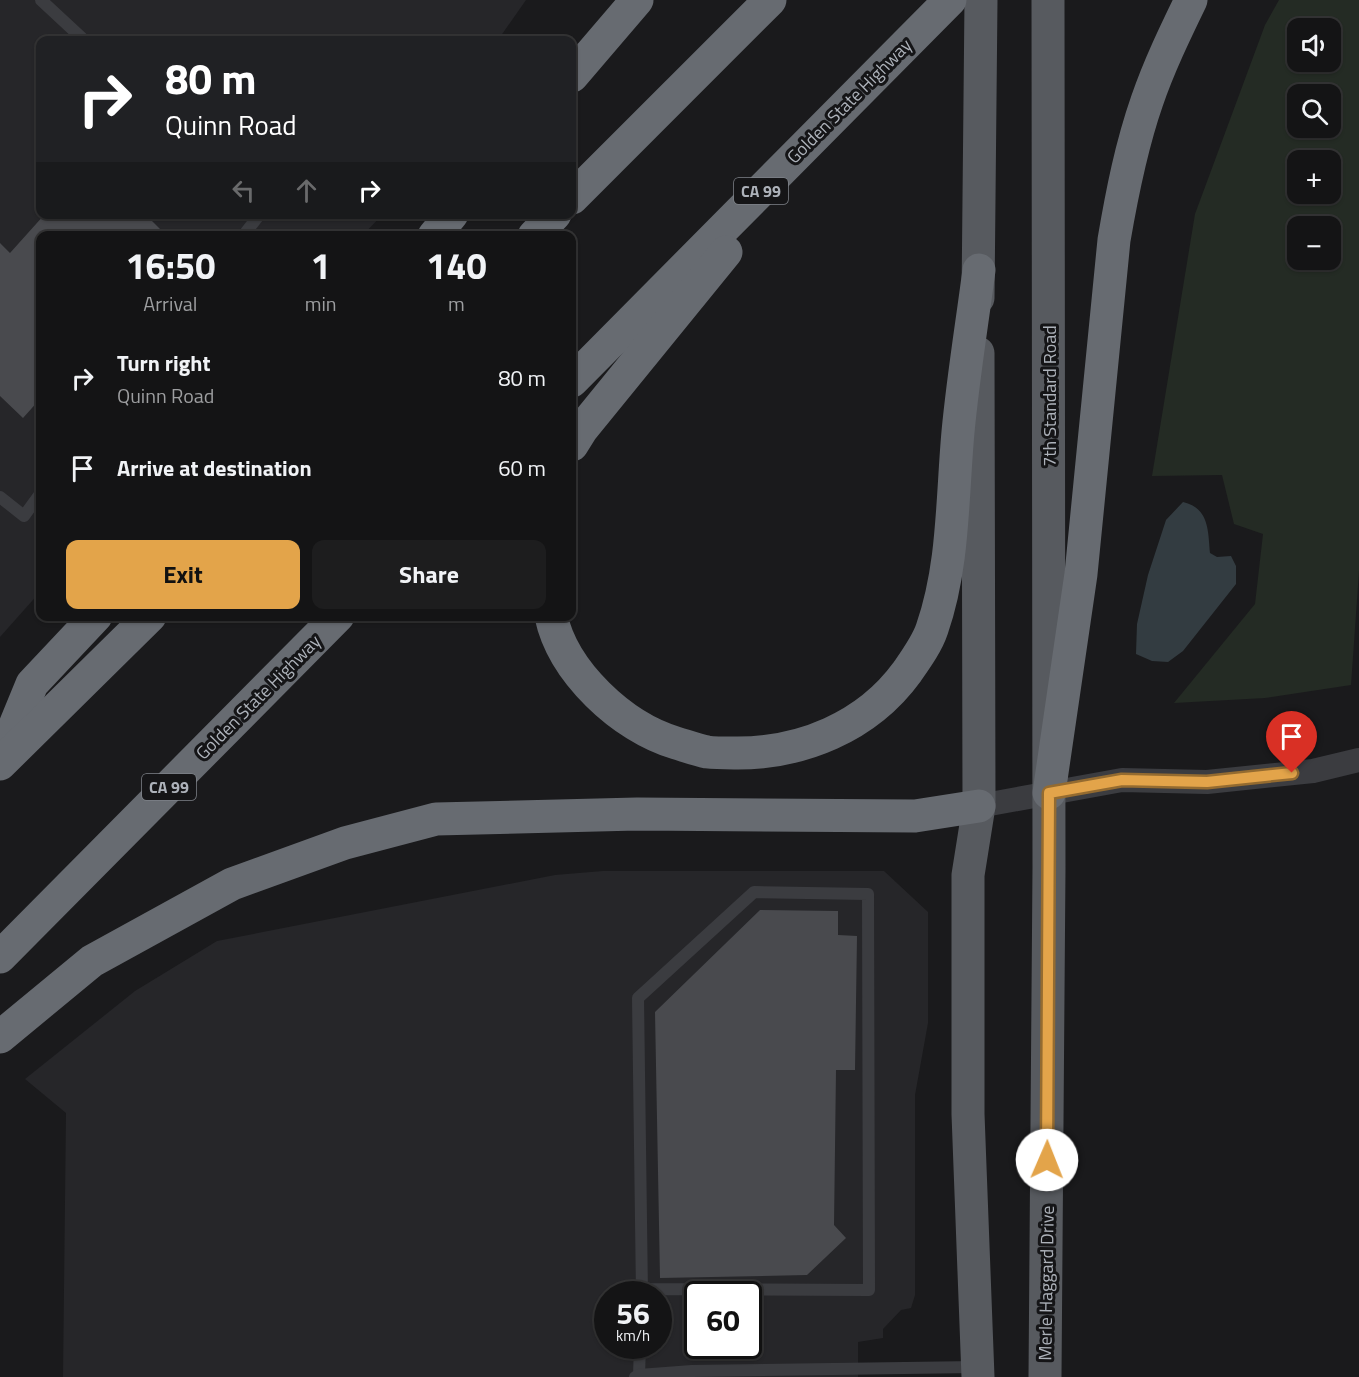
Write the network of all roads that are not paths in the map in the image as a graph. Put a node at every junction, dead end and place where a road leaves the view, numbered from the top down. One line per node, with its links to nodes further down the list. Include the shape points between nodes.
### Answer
1 (41, 0): 8 (lane)
2 (637, 0): 9 (highway)
3 (770, 0): 11 (highway)
4 (950, 0): 10 (highway, Golden State Highway / CA 99)
5 (981, 0): 18 (main road)
6 (1048, 0): 29 (main road, 7th Standard Road)
7 (1191, 0): 29 (highway, via 1147,100 1113,240 1081,574)
8 (80, 36)
9 (576, 71)
10 (847, 104): 19 (highway, Golden State Highway / CA 99); 20 (highway)
11 (576, 194)
12 (256, 219): 15 (lane)
13 (448, 219): 16 (highway)
14 (550, 219): 17 (highway)
15 (247, 231)
16 (438, 231)
17 (539, 231)
18 (979, 270): 26 (highway, via 958,431 948,566 932,630 917,657 881,702 861,718 811,742 760,753 708,752 660,738 602,700 574,666); 30 (main road)
19 (576, 377)
20 (576, 439)
21 (0, 497): 22 (lane, via 24,516)
22 (36, 500)
23 (91, 621): 28 (highway, via 32,684)
24 (145, 621): 28 (highway)
25 (333, 621): 31 (highway, Golden State Highway / CA 99)
26 (552, 621)
27 (1359, 760): 29 (street, via 1313,771 1207,782 1122,780)
28 (0, 763)
29 (1049, 793): 30 (street); 37 (main road, Merle Haggard Drive)
30 (979, 806): 32 (highway, via 915,816 638,814 436,819 345,843 232,884 92,961); 35 (main road, via 968,876 968,1114)
31 (0, 957)
32 (0, 1037)
33 (642, 1292): 33 (lane, via 869,1290 868,894 754,892 638,998)
34 (639, 1359): 36 (lane)
35 (978, 1372): 36 (lane, via 692,1371)
36 (637, 1376)
37 (1045, 1377)

